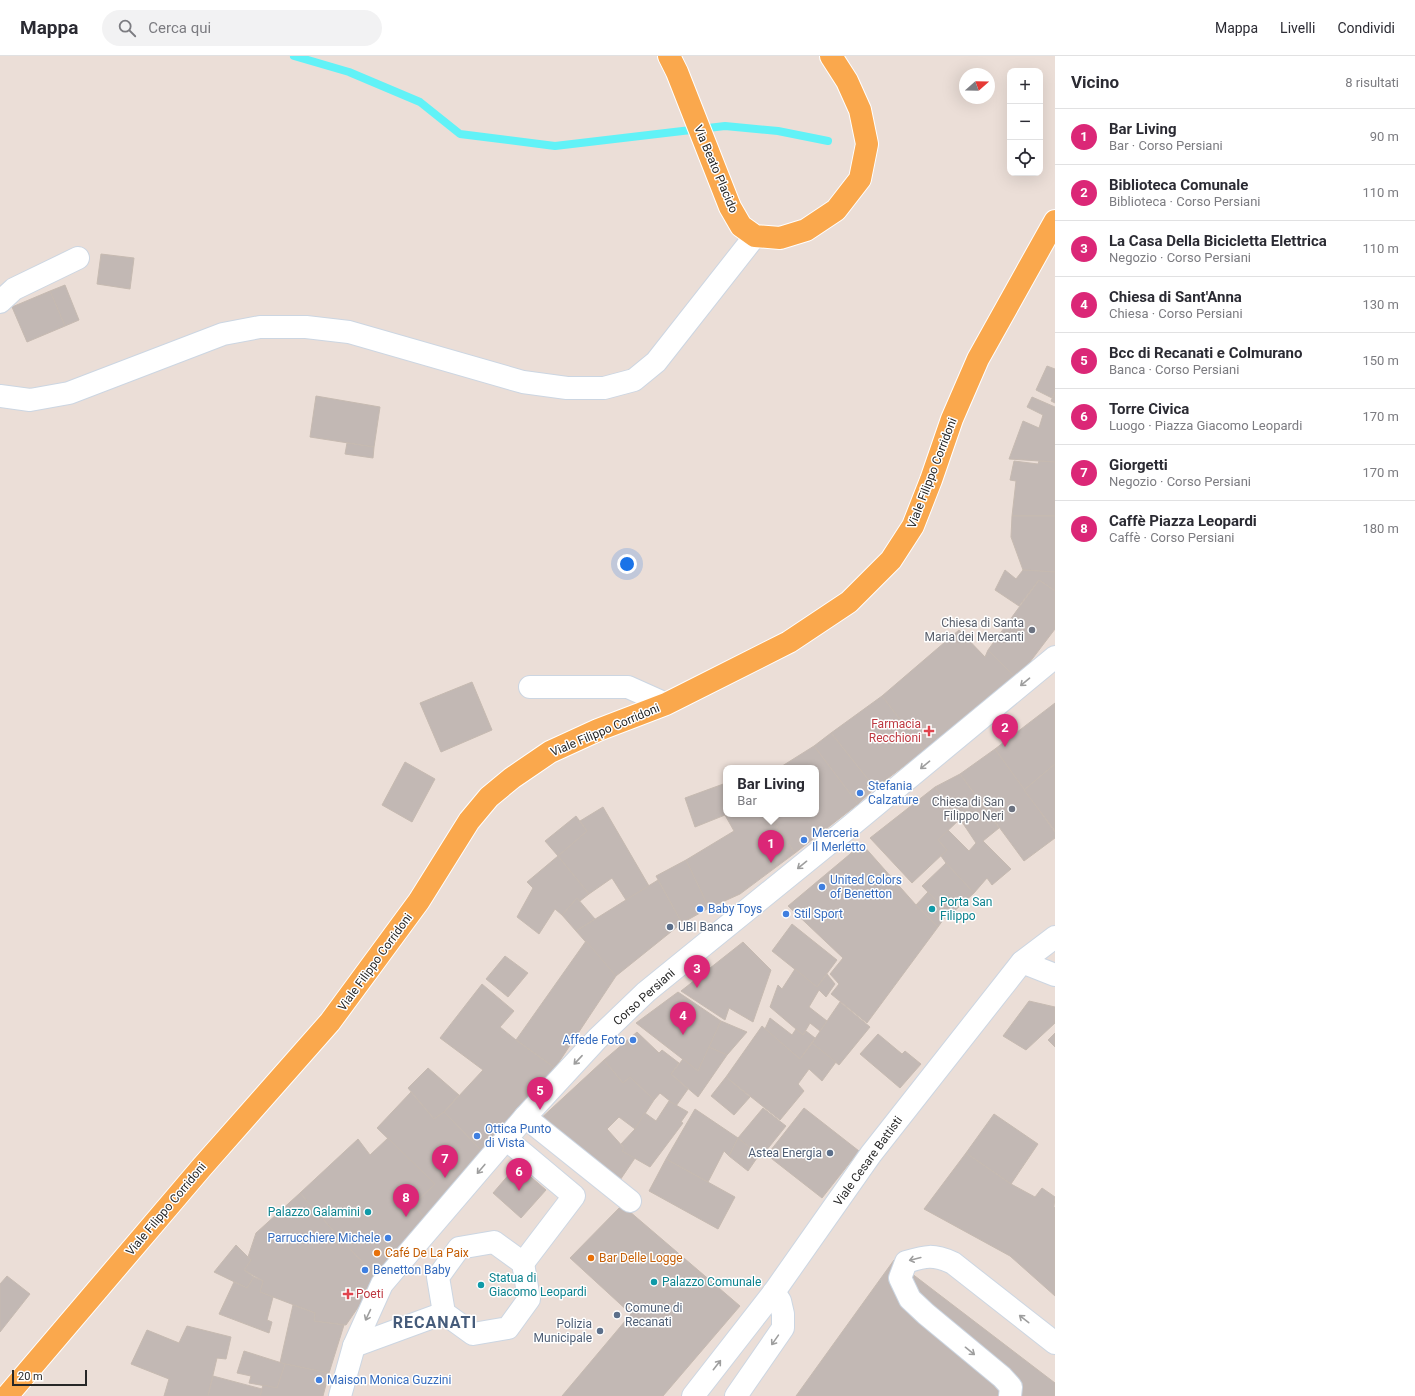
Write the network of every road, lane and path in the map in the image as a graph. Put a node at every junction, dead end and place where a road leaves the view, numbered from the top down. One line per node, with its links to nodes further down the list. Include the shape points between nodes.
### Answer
1 (831, 56): 4 (main road, via 847,81 860,110 867,144 860,179 836,210 806,230 780,238)
2 (673, 64): 4 (main road, Via Beato Placido, via 730,207 742,226)
3 (1055, 221): 10 (main road, Viale Filippo Corridoni, via 978,359 952,419 912,526 891,560 849,602 789,642)
4 (755, 236): 7 (street, via 656,362 634,380 604,388 566,388 523,382 349,332 306,327 260,327 223,334 69,393 30,400)
5 (78, 258): 6 (street, via 14,289)
6 (0, 302)
7 (0, 396)
8 (1055, 657): 14 (street, Corso Persiani, one-way to 14, via 646,992)
9 (530, 687): 10 (street, via 628,688)
10 (666, 704): 22 (main road, Viale Filippo Corridoni, via 550,752 489,797 469,821 419,902 330,1022 202,1167)
11 (1055, 937): 12 (street, Viale Cesare Battisti)
12 (1022, 962): 13 (street); 18 (street, Viale Cesare Battisti, via 871,1154)
13 (1055, 975)
14 (525, 1117): 15 (street, Corso Persiani); 16 (street)
15 (506, 1139): 17 (street, via 574,1196); 21 (street, Corso Persiani, one-way to 21, via 382,1284)
16 (630, 1201)
17 (523, 1264): 19 (street, via 529,1299 508,1328 473,1334); 19 (street, via 494,1242 459,1248 438,1277)
18 (774, 1292): 24 (street, Viale Cesare Battisti, one-way to 18); 25 (street, one-way to 25, via 780,1302 783,1328)
19 (444, 1313): 21 (street)
20 (1055, 1343): 26 (street, one-way to 26, via 953,1263 940,1257 927,1256 906,1262 900,1278 910,1299 1002,1377 1011,1387)
21 (354, 1346): 23 (street, Corso Persiani)
22 (7, 1396)
23 (340, 1396)
24 (693, 1396)
25 (736, 1396)
26 (1010, 1396)

